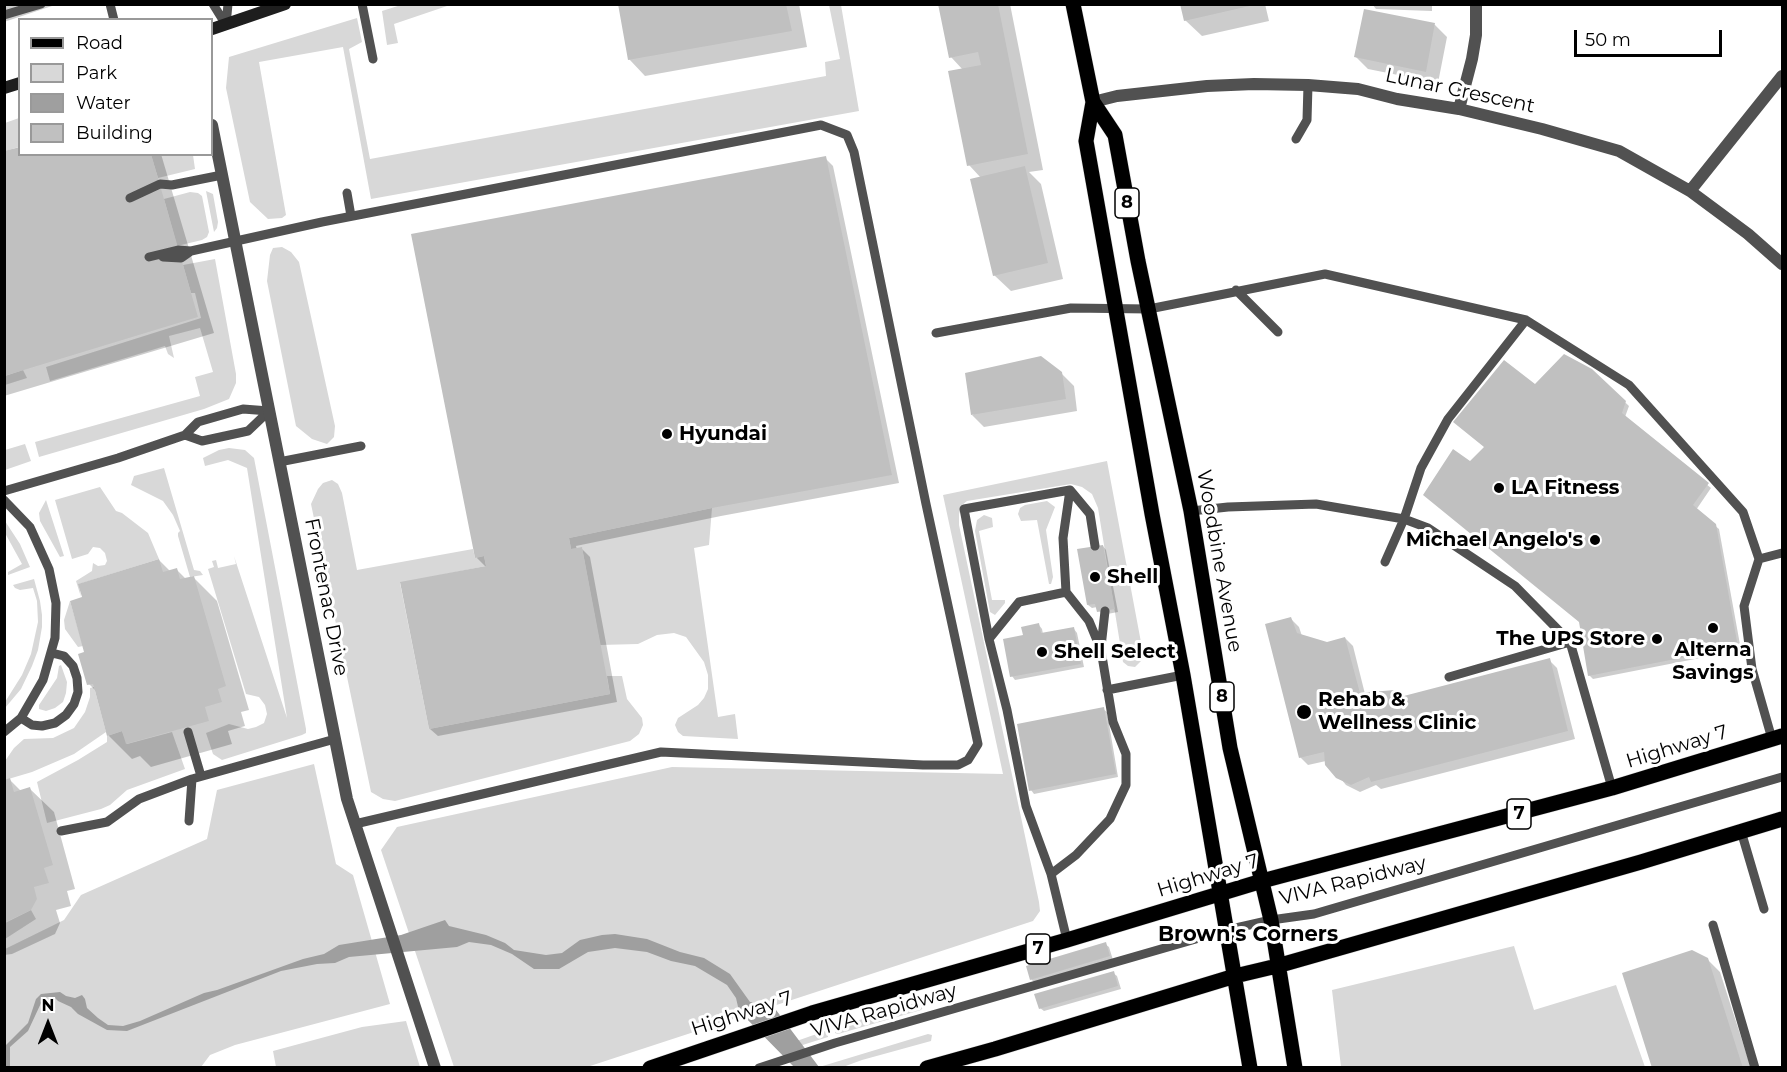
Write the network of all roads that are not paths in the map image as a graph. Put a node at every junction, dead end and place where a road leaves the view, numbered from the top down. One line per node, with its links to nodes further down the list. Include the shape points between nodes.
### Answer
1 (41, 4): 8 (lane)
2 (213, 4): 9 (lane)
3 (228, 4): 9 (lane)
4 (285, 4): 9 (street)
5 (362, 4): 11 (lane)
6 (1073, 4): 14 (main road, Woodbine Avenue / 8)
7 (1476, 4): 15 (street, via 1476,35)
8 (4, 15)
9 (226, 25): 10 (street)
10 (213, 29)
11 (373, 59)
12 (1782, 76): 19 (street)
13 (1308, 86): 14 (street, Lunar Crescent, via 1207,87); 15 (street, Lunar Crescent, via 1358,89); 17 (lane, via 1307,120)
14 (1093, 102): 27 (main road, Woodbine Avenue / 8, via 1086,141); 28 (main road, Woodbine Avenue / 8, via 1115,135)
15 (1459, 109): 19 (street, Lunar Crescent, via 1619,151)
16 (213, 130): 18 (street, Frontenac Drive)
17 (1296, 139)
18 (222, 175): 21 (lane, via 160,184); 23 (street, Frontenac Drive)
19 (1690, 191): 25 (street, Lunar Crescent)
20 (347, 193): 22 (lane)
21 (130, 198)
22 (351, 216): 23 (lane); 64 (lane, via 821,125 847,135 854,152 978,744 968,760 958,765 661,752)
23 (235, 242): 24 (lane); 32 (street, Frontenac Drive)
24 (149, 257)
25 (1782, 264)
26 (1236, 290): 28 (lane); 29 (lane, via 1325,274); 31 (lane)
27 (1115, 309): 28 (lane); 30 (lane, via 1071,308); 51 (main road, Woodbine Avenue / 8)
28 (1149, 309): 39 (main road, Woodbine Avenue / 8)
29 (1526, 320): 40 (lane, via 1448,419 1421,468); 43 (lane, via 1629,385 1743,512)
30 (936, 333)
31 (1278, 333)
32 (269, 411): 33 (lane, via 243,409 198,422); 33 (lane, via 248,431 202,441); 35 (street, Frontenac Drive)
33 (185, 435): 37 (lane)
34 (361, 446): 35 (lane)
35 (279, 462): 58 (street, Frontenac Drive)
36 (1070, 490): 41 (lane, via 1090,514); 45 (lane, via 1063,537); 47 (lane, via 964,509)
37 (4, 491)
38 (4, 500): 50 (lane, via 30,527 50,569 56,603)
39 (1191, 511): 40 (lane, via 1316,504); 68 (main road, Woodbine Avenue / 8, via 1230,748)
40 (1404, 519): 44 (lane); 48 (lane, via 1428,528 1515,586)
41 (1095, 546)
42 (1782, 553): 43 (lane)
43 (1758, 559): 57 (lane, via 1744,606 1752,669)
44 (1385, 562)
45 (1066, 592): 47 (lane, via 1019,602); 49 (lane, via 1089,621)
46 (1105, 611): 49 (lane)
47 (989, 639): 67 (lane, via 1026,806)
48 (1570, 642): 52 (lane); 61 (lane)
49 (1101, 650): 53 (lane)
50 (52, 652): 54 (lane, via 43,680); 54 (lane, via 64,656 73,666 78,678 74,704 55,723 32,725)
51 (1184, 675): 53 (lane); 69 (main road, Woodbine Avenue / 8)
52 (1449, 677)
53 (1107, 690): 67 (lane, via 1113,722 1126,754 1126,785 1110,819 1076,855)
54 (21, 718): 55 (lane)
55 (4, 732)
56 (188, 732): 59 (lane)
57 (1777, 738): 61 (main road, Highway 7 / 7)
58 (335, 739): 59 (lane); 64 (street, Frontenac Drive)
59 (197, 777): 63 (lane); 65 (lane, via 140,799 107,822)
60 (1782, 777): 71 (lane, VIVA Rapidway, via 1314,914)
61 (1612, 788): 68 (main road, Highway 7 / 7)
62 (1782, 819): 66 (main road)
63 (189, 821)
64 (355, 824): 78 (street, Frontenac Drive)
65 (61, 831)
66 (1741, 831): 70 (lane); 75 (main road)
67 (1051, 874): 74 (lane)
68 (1262, 881): 69 (main road, Highway 7 / 7); 71 (main road, Woodbine Avenue / 8)
69 (1222, 894): 73 (main road, Woodbine Avenue / 8); 74 (main road, Highway 7 / 7)
70 (1764, 909)
71 (1271, 920): 73 (lane, VIVA Rapidway); 75 (main road, Woodbine Avenue / 8)
72 (1713, 925): 83 (lane)
73 (1227, 930): 76 (main road, Woodbine Avenue / 8); 77 (lane, VIVA Rapidway)
74 (1067, 940): 79 (main road, Highway 7 / 7, via 812,1013)
75 (1277, 966): 76 (main road); 82 (main road, Woodbine Avenue / 8)
76 (1235, 976): 80 (main road); 81 (main road, Woodbine Avenue / 8)
77 (759, 1067)
78 (435, 1068)
79 (650, 1068)
80 (927, 1068)
81 (1250, 1068)
82 (1295, 1068)
83 (1755, 1068)

